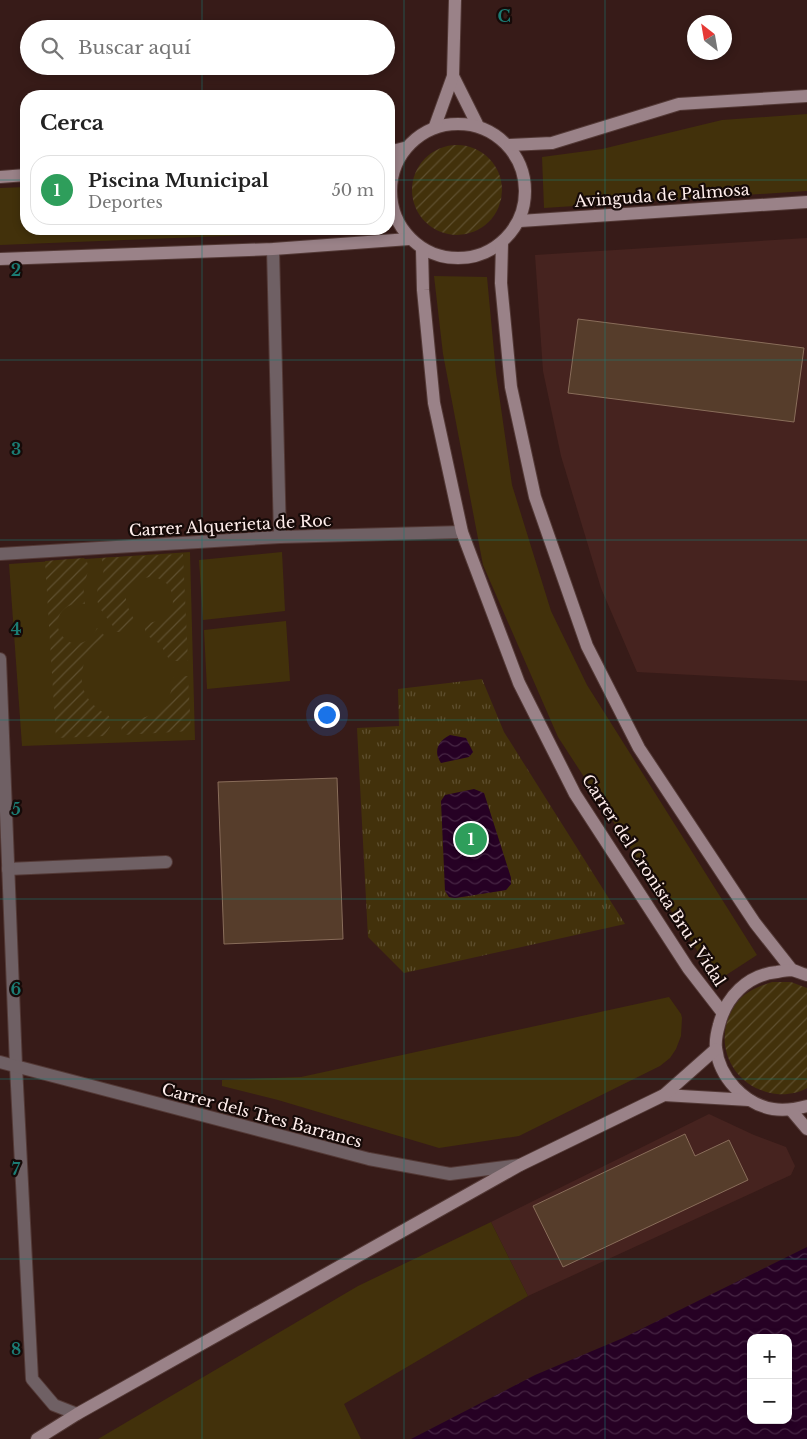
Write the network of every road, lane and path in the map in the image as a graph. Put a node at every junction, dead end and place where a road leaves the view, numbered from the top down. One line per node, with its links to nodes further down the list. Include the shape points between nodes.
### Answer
1 (455, 0): 2 (street)
2 (453, 76): 4 (street); 5 (street)
3 (807, 96): 6 (street, via 679,104 552,144)
4 (477, 124): 5 (street, via 456,122); 6 (street)
5 (435, 126): 7 (street)
6 (510, 145): 14 (street, via 526,182)
7 (404, 148): 8 (street); 9 (street)
8 (395, 150)
9 (395, 167)
10 (20, 175): 11 (street)
11 (0, 176)
12 (807, 202): 14 (street, Avinguda de Palmosa)
13 (395, 216): 15 (street)
14 (520, 221): 16 (street)
15 (409, 239): 17 (street); 18 (street)
16 (502, 243): 18 (street, via 477,256 467,257 448,258); 26 (street, via 501,284 511,386 535,497 587,646 639,748 755,923)
17 (273, 249): 19 (street); 21 (street)
18 (422, 249): 20 (street, Carrer del Cronista Bru i Vidal, via 434,403)
19 (0, 258)
20 (462, 532): 21 (street, Carrer Alquerieta de Roc); 28 (street, Carrer del Cronista Bru i Vidal, via 519,683 575,794 688,968)
21 (280, 537): 22 (street, Carrer Alquerieta de Roc)
22 (0, 554)
23 (0, 659): 25 (street)
24 (166, 862): 25 (street)
25 (4, 870): 31 (street)
26 (792, 970): 27 (street); 28 (street, via 768,973 748,982 730,998)
27 (807, 975)
28 (722, 1012): 29 (street)
29 (716, 1049): 32 (street); 33 (street, via 723,1071)
30 (0, 1062): 31 (street, Carrer dels Tres Barrancs)
31 (16, 1066): 37 (street, Carrer dels Tres Barrancs, via 369,1159 450,1174); 38 (street, via 32,1379 54,1405)
32 (664, 1095): 33 (street); 37 (street)
33 (749, 1100): 35 (street, via 772,1109)
34 (807, 1106): 35 (street)
35 (790, 1110): 36 (street)
36 (807, 1129)
37 (520, 1165): 38 (street)
38 (77, 1414): 39 (street)
39 (37, 1439)

